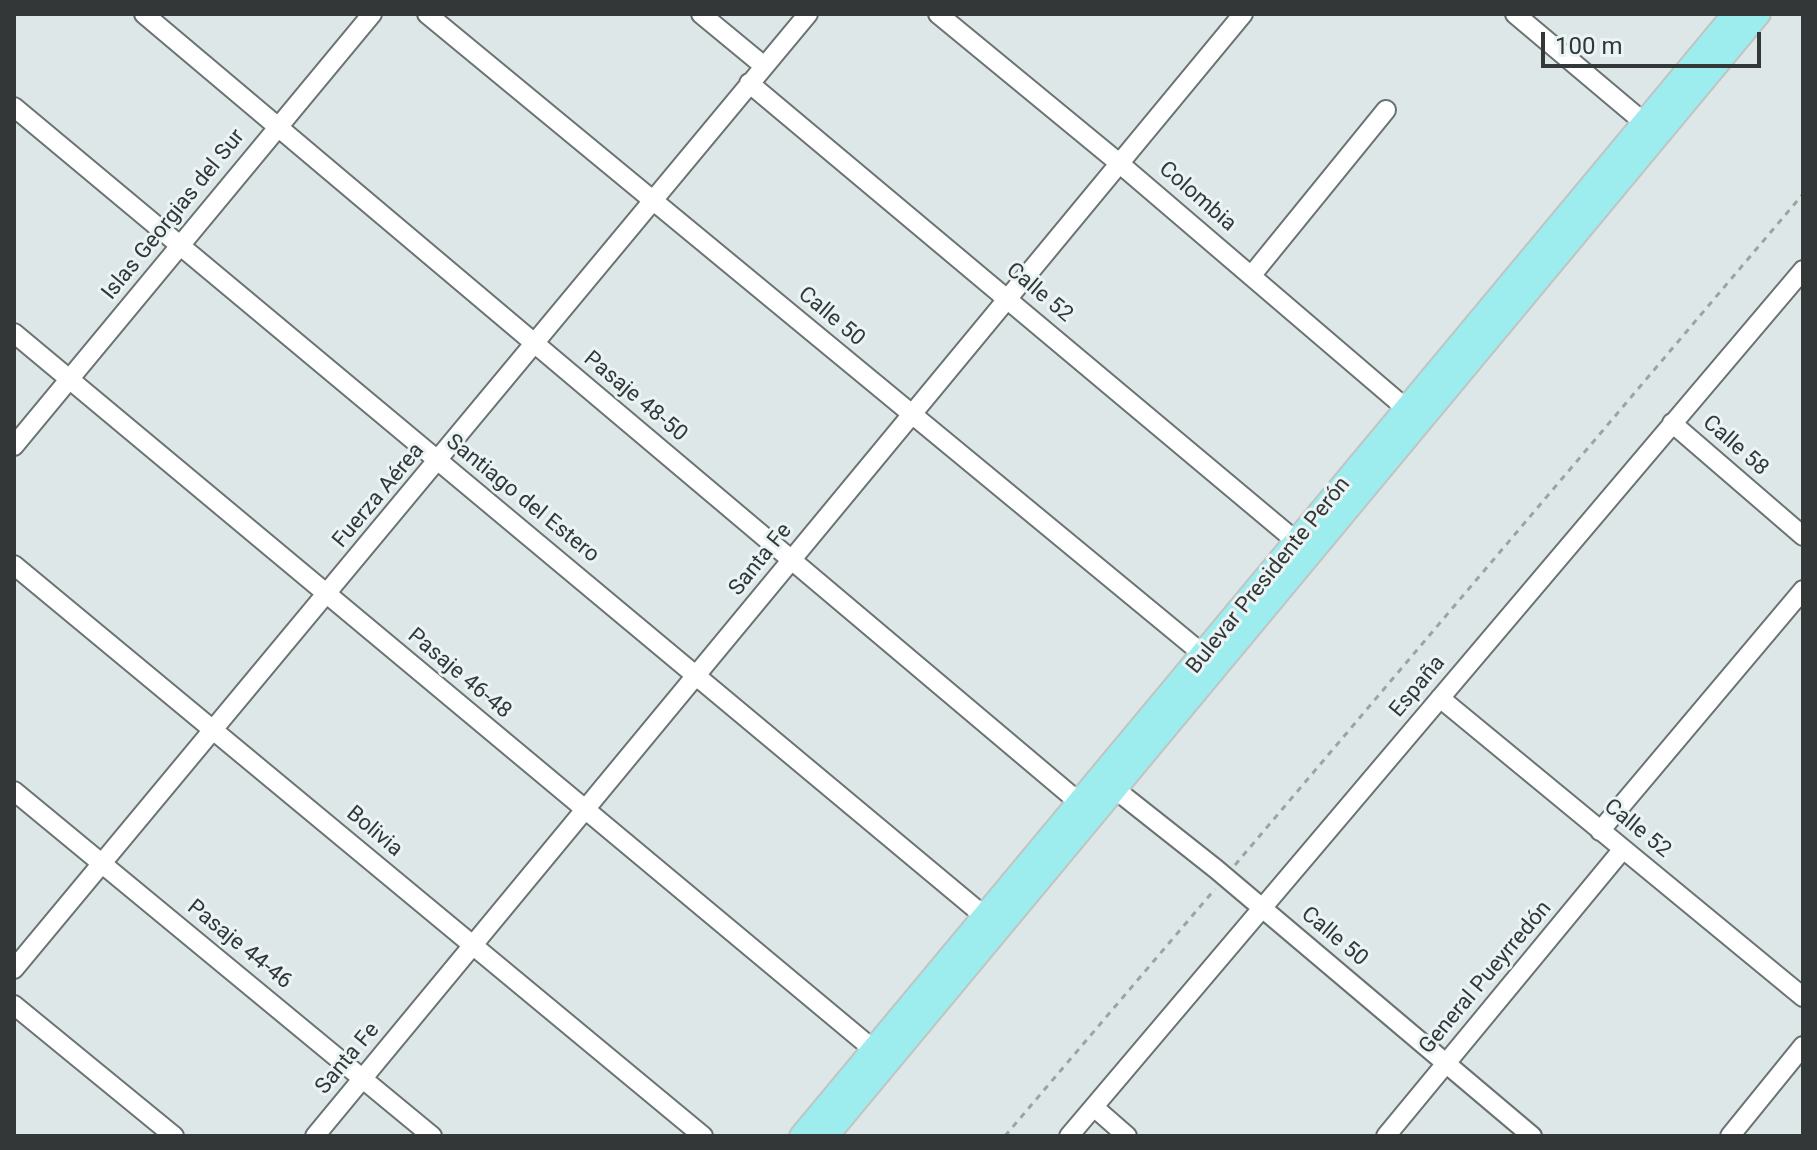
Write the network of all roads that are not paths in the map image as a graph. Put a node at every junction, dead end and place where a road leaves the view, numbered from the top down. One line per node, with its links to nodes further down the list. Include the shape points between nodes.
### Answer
1 (144, 14): 15 (street, Pasaje 48-50)
2 (372, 14): 15 (street, Islas Georgias del Sur)
3 (427, 14): 18 (street, Calle 50)
4 (701, 14): 11 (street)
5 (808, 14): 11 (street, Fuerza Aérea)
6 (938, 14): 17 (street, Colombia)
7 (1243, 14): 17 (street, Santa Fe)
8 (1515, 14): 16 (street)
9 (1734, 14): 16 (main road, Bulevar Presidente Perón)
10 (1759, 14): 16 (main road, Bulevar Presidente Perón)
11 (764, 66): 12 (street, Fuerza Aérea)
12 (749, 83): 18 (street, Fuerza Aérea); 22 (street, Calle 52)
13 (14, 107): 19 (street, Santiago del Estero)
14 (1386, 110): 21 (street)
15 (278, 127): 19 (street, Islas Georgias del Sur); 24 (street, Pasaje 48-50)
16 (1651, 129): 26 (main road, Bulevar Presidente Perón)
17 (1119, 163): 21 (street, Colombia); 22 (street, Santa Fe)
18 (653, 200): 24 (street, Fuerza Aérea); 27 (street, Calle 50)
19 (181, 246): 25 (street, Islas Georgias del Sur); 30 (street, Santiago del Estero)
20 (1803, 270): 28 (street, España)
21 (1251, 276): 26 (street, Colombia)
22 (1007, 297): 27 (street, Santa Fe); 32 (street, Calle 52)
23 (14, 333): 25 (street, Pasaje 46-48)
24 (536, 345): 30 (street, Fuerza Aérea); 33 (street, Pasaje 48-50)
25 (69, 379): 29 (street, Islas Georgias del Sur); 36 (street, Pasaje 46-48)
26 (1414, 414): 32 (main road, Bulevar Presidente Perón); 41 (main road, Bulevar Presidente Perón)
27 (912, 415): 33 (street, Santa Fe); 37 (street, Calle 50)
28 (1672, 423): 31 (street, Calle 58); 39 (street, España)
29 (14, 446)
30 (439, 462): 36 (street, Fuerza Aérea); 38 (street, Santiago del Estero)
31 (1803, 536)
32 (1297, 542): 37 (main road, Bulevar Presidente Perón)
33 (792, 560): 38 (street, Santa Fe); 44 (street, Pasaje 48-50)
34 (14, 565): 40 (street, Bolivia)
35 (1803, 590): 45 (street)
36 (327, 595): 40 (street, Fuerza Aérea); 43 (street, Pasaje 46-48)
37 (1204, 655): 41 (main road, Bulevar Presidente Perón)
38 (698, 675): 43 (street, Santa Fe); 49 (street, Santiago del Estero)
39 (1440, 698): 45 (street, Calle 52); 48 (street, España)
40 (215, 731): 47 (street, Fuerza Aérea); 50 (street, Bolivia)
41 (1109, 784): 44 (main road, Bulevar Presidente Perón); 48 (street, Calle 50)
42 (14, 791): 47 (street, Pasaje 44-46)
43 (585, 810): 50 (street, Santa Fe); 55 (street, Pasaje 46-48)
44 (1088, 810): 49 (main road, Bulevar Presidente Perón)
45 (1600, 831): 46 (street, Calle 52)
46 (1623, 849): 52 (street, Calle 52); 56 (street, General Pueyrredón)
47 (102, 864): 51 (street, Fuerza Aérea); 57 (street, Pasaje 44-46)
48 (1263, 909): 56 (street, Calle 50); 58 (street, España)
49 (993, 923): 55 (main road, Bulevar Presidente Perón); 64 (main road, Bulevar Presidente Perón)
50 (473, 946): 57 (street, Santa Fe); 62 (street, Bolivia)
51 (14, 969)
52 (1803, 997)
53 (14, 1005): 59 (street)
54 (1803, 1046): 69 (street)
55 (874, 1050): 63 (main road, Bulevar Presidente Perón)
56 (1447, 1064): 67 (street, General Pueyrredón); 68 (street, Calle 50)
57 (363, 1078): 60 (street, Santa Fe); 61 (street, Pasaje 44-46)
58 (1095, 1108): 65 (street, España); 66 (street)
59 (174, 1136)
60 (315, 1136)
61 (432, 1136)
62 (703, 1136)
63 (801, 1136)
64 (827, 1136)
65 (1069, 1136)
66 (1127, 1136)
67 (1386, 1136)
68 (1532, 1136)
69 (1730, 1136)

